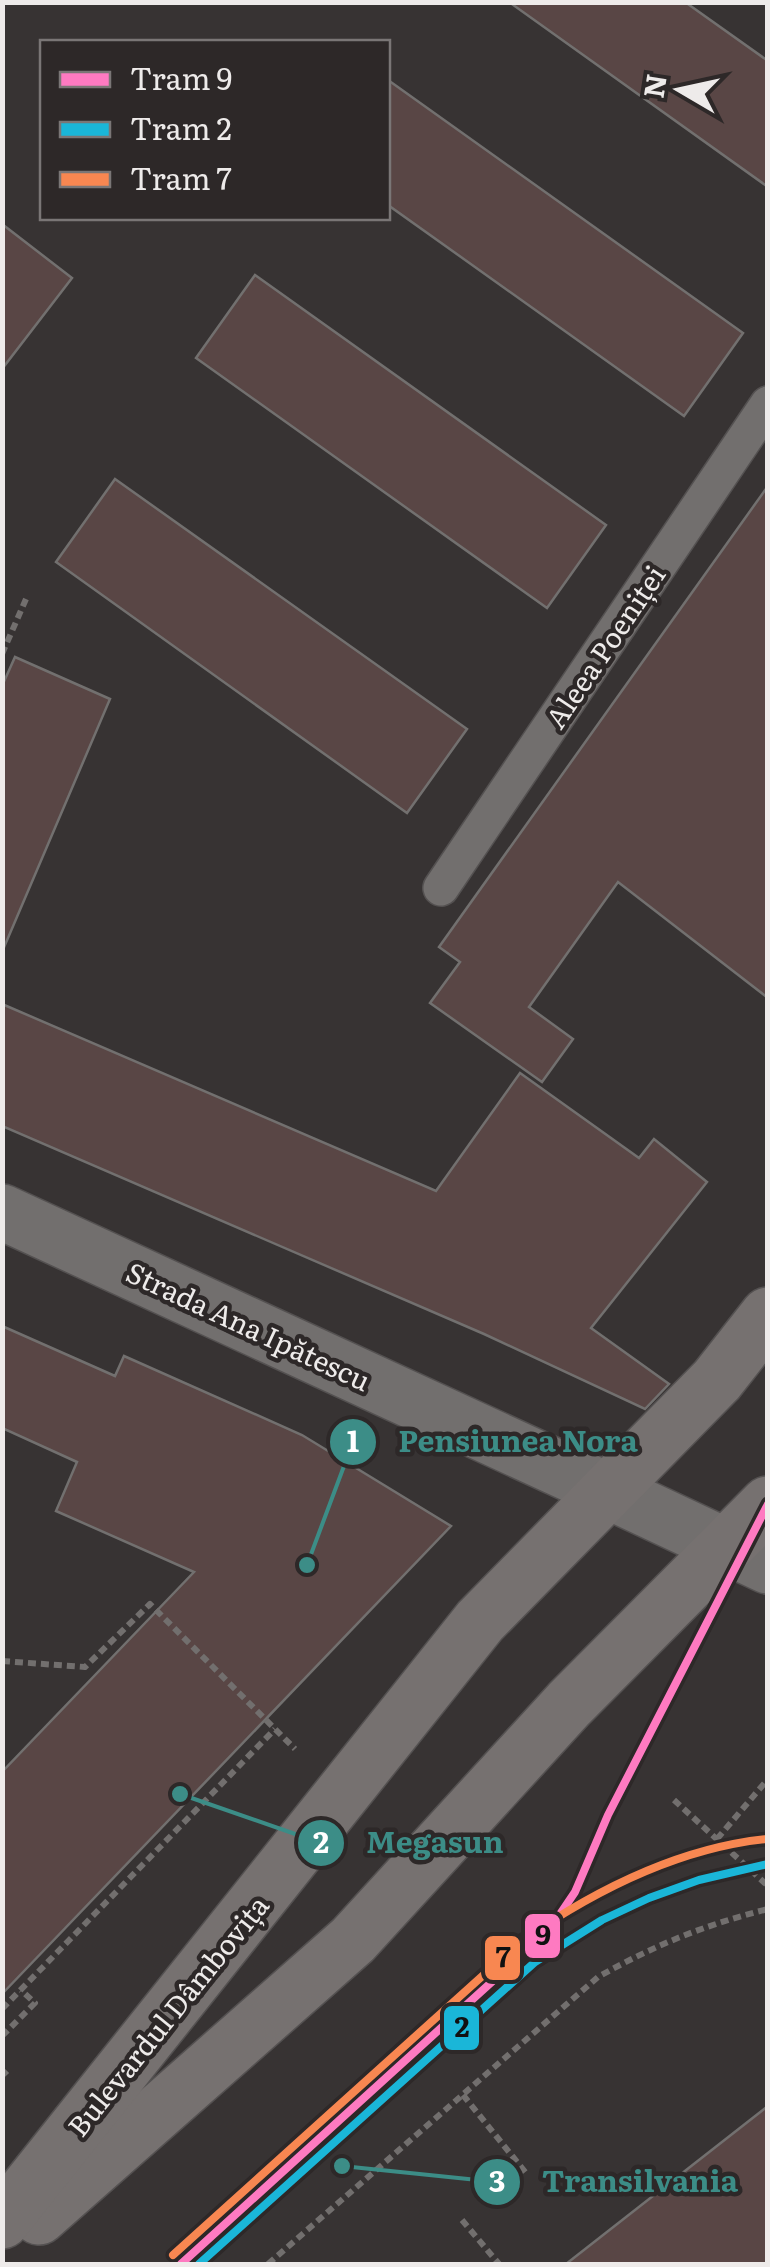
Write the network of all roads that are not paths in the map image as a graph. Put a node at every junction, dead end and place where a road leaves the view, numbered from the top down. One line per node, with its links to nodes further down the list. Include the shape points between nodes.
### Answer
1 (768, 404): 2 (lane, Aleea Poeniței)
2 (441, 888)
3 (2, 1212): 5 (street, Strada Ana Ipătescu)
4 (768, 1315): 5 (main road, Bulevardul Dâmbovița, via 716,1380)
5 (608, 1491): 7 (street, Strada Ana Ipătescu); 8 (main road, Bulevardul Dâmbovița, via 480,1621)
6 (768, 1504): 7 (main road, Bulevardul Dâmbovița)
7 (746, 1556): 9 (main road, Bulevardul Dâmbovița, via 569,1704 353,1940)
8 (2, 2221)
9 (2, 2248)

